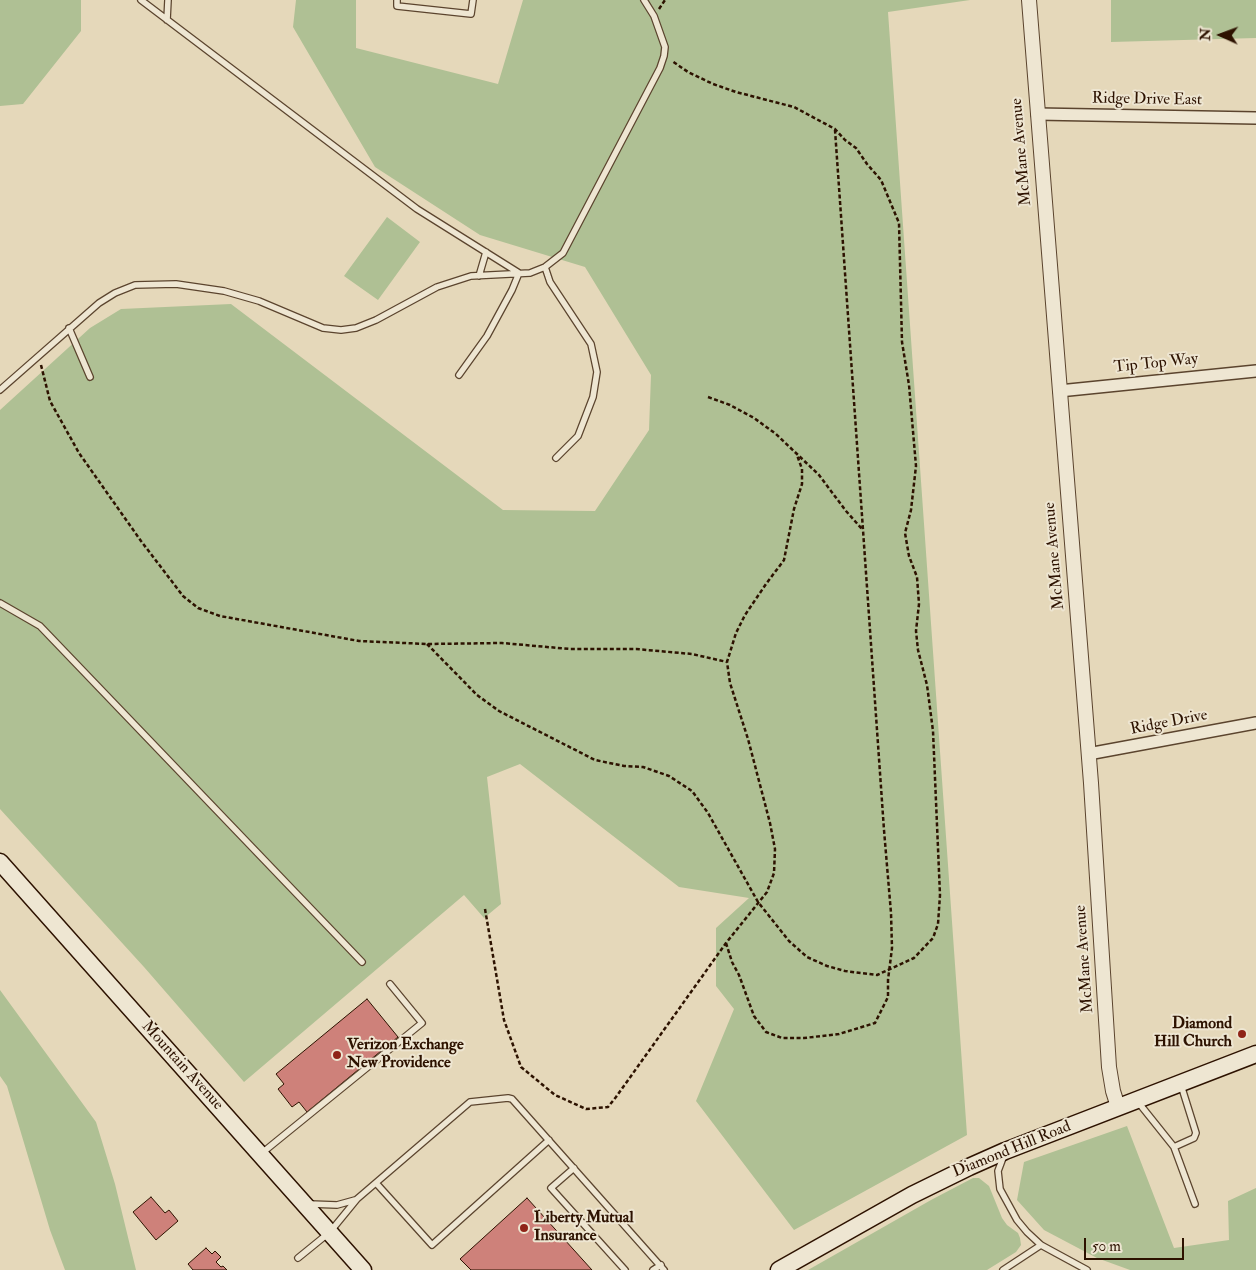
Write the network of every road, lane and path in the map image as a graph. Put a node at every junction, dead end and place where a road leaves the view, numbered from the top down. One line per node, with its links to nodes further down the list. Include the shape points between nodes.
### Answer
1 (141, 0): 7 (lane)
2 (168, 0): 7 (lane)
3 (397, 0): 4 (lane, via 396,6 471,14)
4 (473, 0)
5 (644, 0): 8 (lane, via 660,32)
6 (1028, 0): 9 (street, McMane Avenue)
7 (167, 20): 12 (lane, via 417,209)
8 (664, 56): 11 (path, via 713,84 794,107); 13 (lane, via 563,253)
9 (1037, 114): 10 (street, Ridge Drive East); 22 (street, McMane Avenue)
10 (1256, 118)
11 (835, 129): 26 (path); 37 (path, via 856,148 881,180 899,223 902,342 914,425 916,466 905,533 917,577 916,631 933,731 940,895 934,938 914,958)
12 (486, 252): 14 (lane); 15 (lane)
13 (545, 267): 14 (lane); 25 (lane, via 550,282 591,344 597,372 593,398 578,436)
14 (519, 273): 15 (lane); 19 (lane, via 487,336)
15 (479, 276): 16 (lane, via 437,287 376,320 341,330 323,328 240,295 199,287 155,284 115,292)
16 (69, 328): 17 (lane); 20 (lane)
17 (39, 356): 21 (lane); 28 (path, via 50,401 79,452 183,596 198,608 220,616 350,639)
18 (1256, 371): 22 (street, Tip Top Way)
19 (459, 375)
20 (90, 376)
21 (0, 390)
22 (1059, 391): 31 (street, McMane Avenue)
23 (708, 397): 24 (path, via 754,418)
24 (797, 455): 26 (path, via 819,475); 29 (path, via 802,469 802,484 784,560 745,615)
25 (556, 458)
26 (863, 530): 37 (path, via 892,913)
27 (0, 603): 36 (lane, via 40,626)
28 (427, 644): 29 (path, via 502,643 570,649 636,649 692,654); 33 (path, via 477,695 499,711 595,760 643,767 669,776 692,791 708,813)
29 (727, 662): 33 (path, via 775,849 774,873 767,892)
30 (1256, 723): 31 (street, Ridge Drive)
31 (1088, 754): 42 (street, McMane Avenue, via 1109,1067)
32 (0, 862): 46 (main road, Mountain Avenue)
33 (758, 902): 35 (path); 37 (path, via 789,942 807,957 845,972 877,975)
34 (485, 909): 35 (path, via 504,1020 521,1067 555,1095 586,1109 608,1107 616,1098)
35 (726, 943): 37 (path, via 754,1016 766,1032 782,1038 839,1034 874,1022 888,997)
36 (362, 962)
37 (889, 970)
38 (390, 984): 46 (lane, via 422,1023)
39 (1256, 1054): 40 (main road, Diamond Hill Road)
40 (1181, 1083): 41 (main road, Diamond Hill Road); 44 (lane, via 1196,1133 1194,1138)
41 (1137, 1100): 42 (main road, Diamond Hill Road); 44 (lane)
42 (1118, 1107): 45 (main road, Diamond Hill Road)
43 (548, 1140): 47 (lane); 48 (lane, via 512,1099 474,1101); 48 (lane, via 432,1245)
44 (1174, 1147): 51 (lane)
45 (1005, 1151): 53 (lane, via 998,1171 1000,1189 1017,1220); 60 (main road, Diamond Hill Road, via 924,1188)
46 (261, 1154): 50 (main road, Mountain Avenue)
47 (574, 1168): 55 (lane); 57 (lane, via 551,1188)
48 (376, 1183): 49 (lane)
49 (357, 1199): 50 (lane, via 337,1205); 52 (lane)
50 (304, 1203): 52 (main road, Mountain Avenue)
51 (1196, 1204)
52 (330, 1232): 54 (lane); 56 (main road, Mountain Avenue)
53 (1041, 1245): 61 (lane); 62 (lane)
54 (298, 1258)
55 (662, 1267): 58 (lane); 59 (lane)
56 (363, 1270)
57 (625, 1270)
58 (653, 1270)
59 (669, 1270)
60 (779, 1270)
61 (1003, 1270)
62 (1087, 1270)

